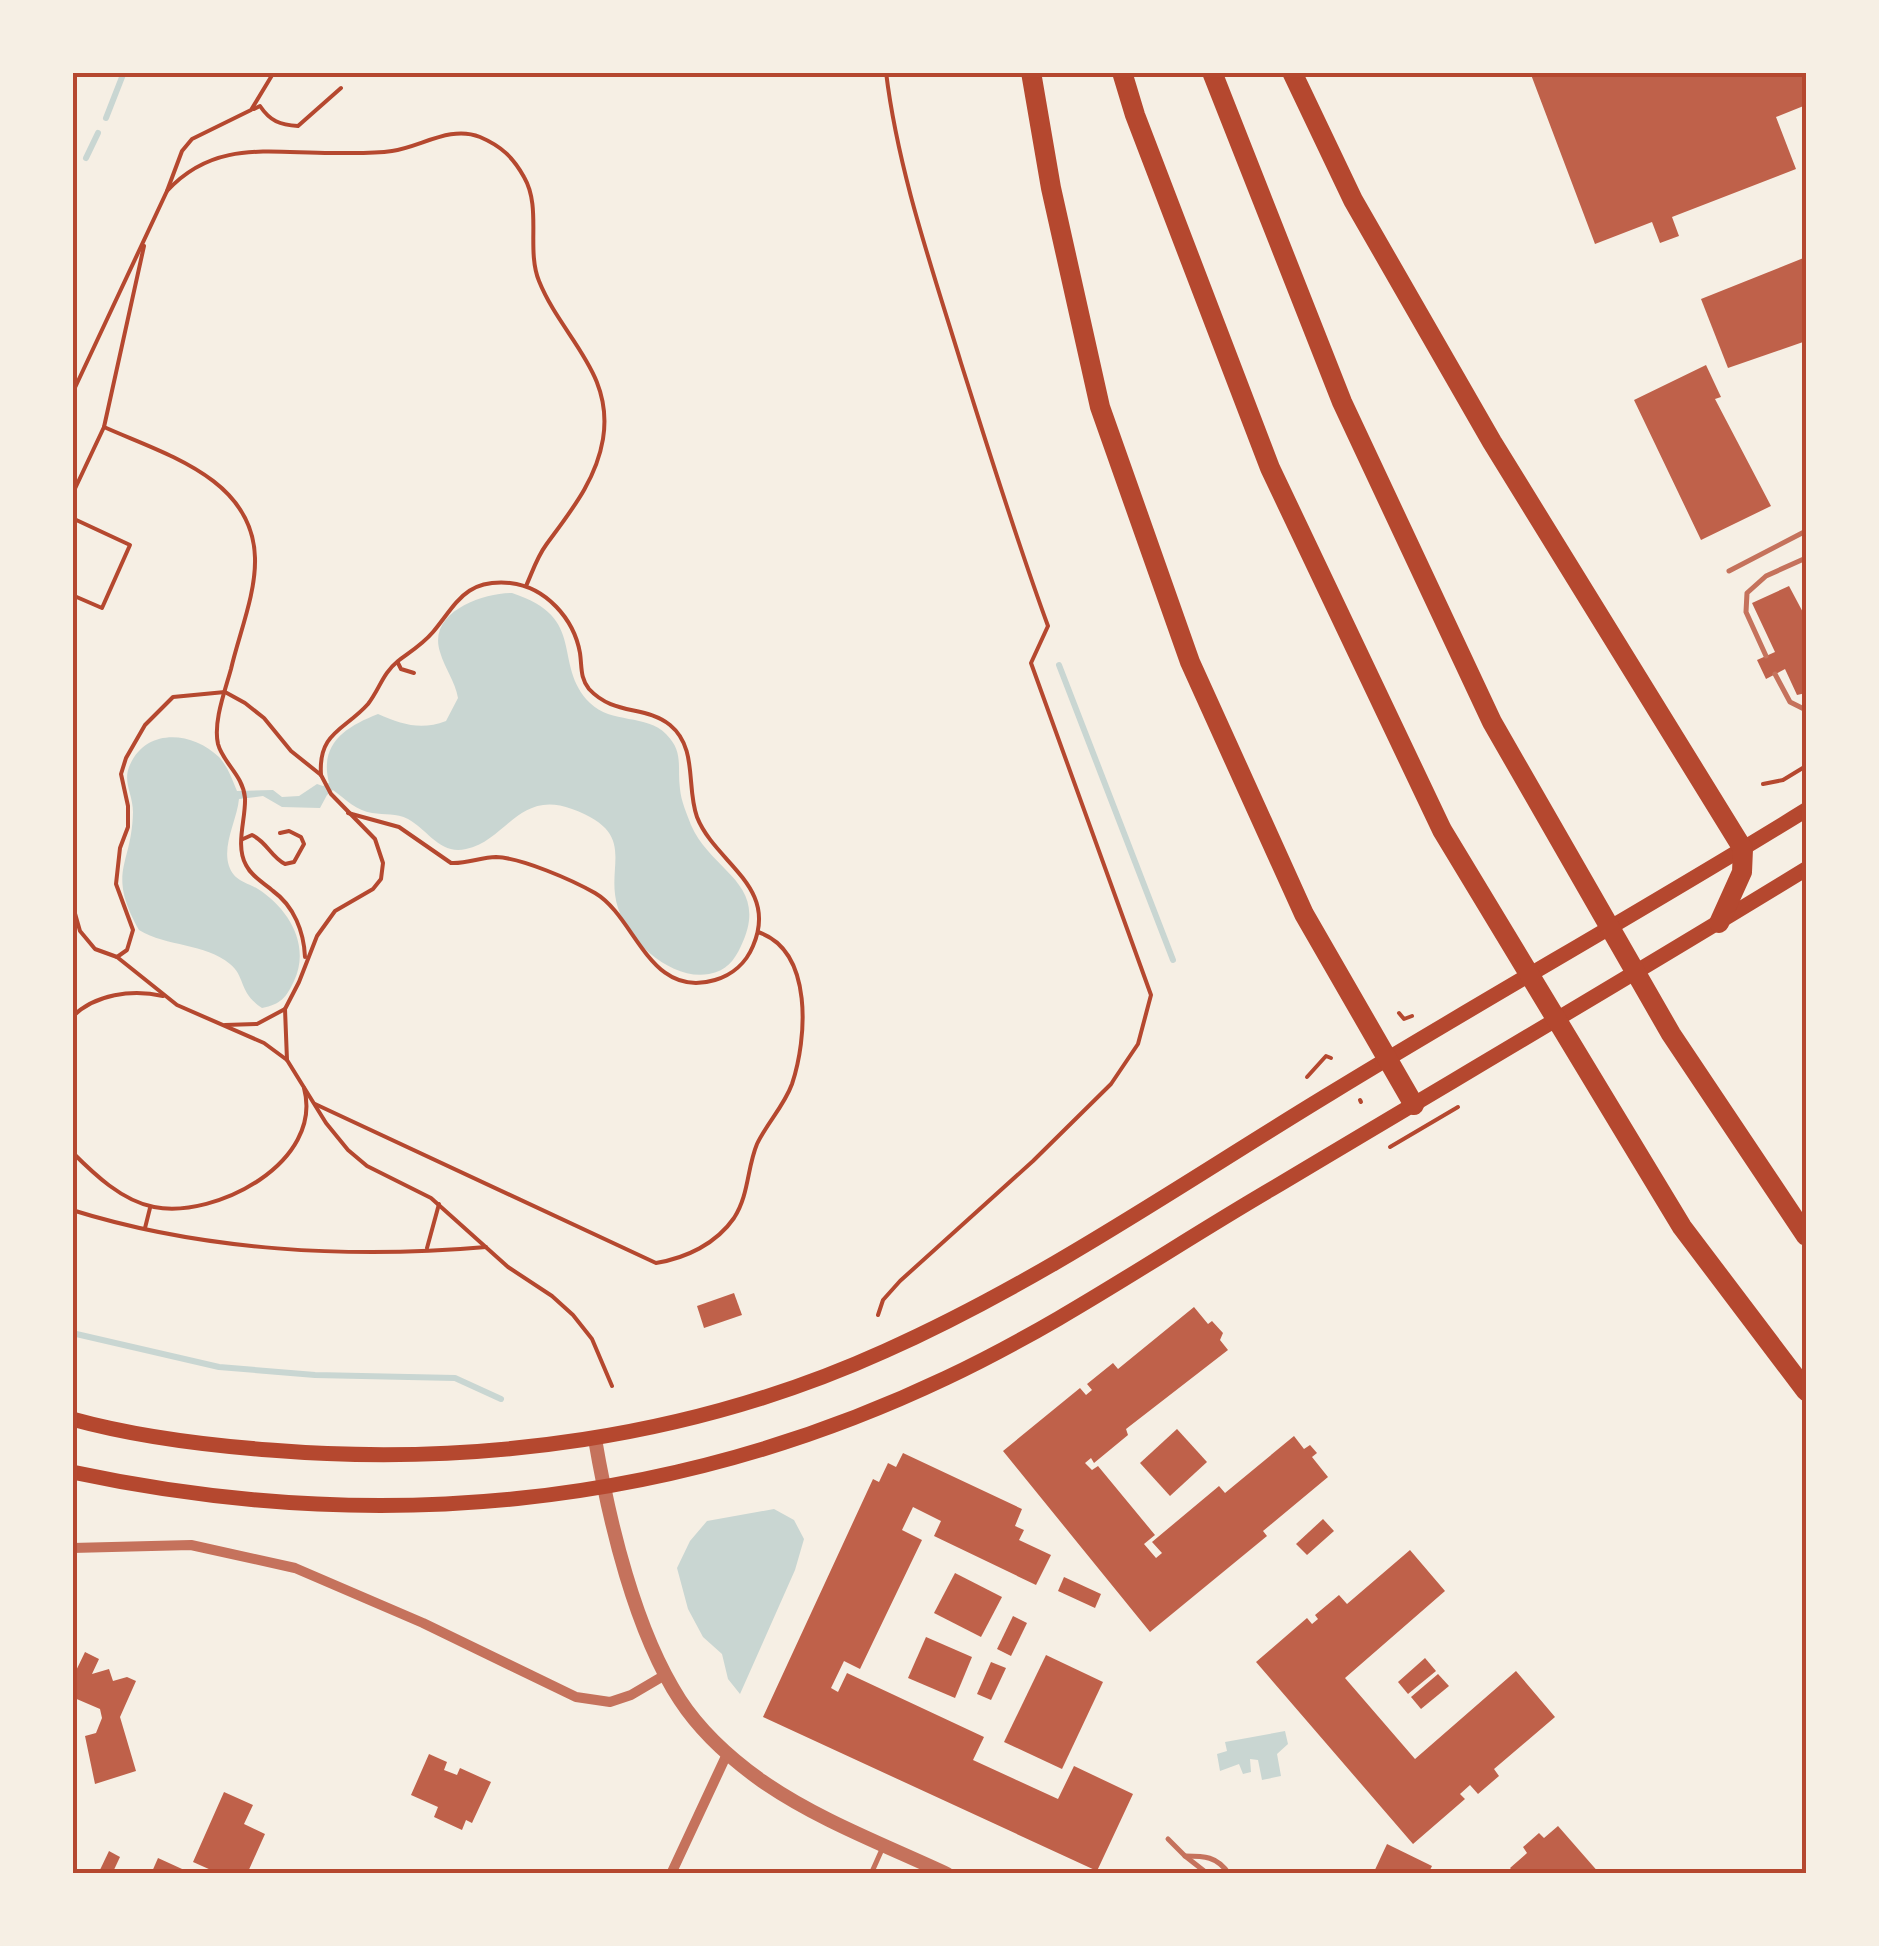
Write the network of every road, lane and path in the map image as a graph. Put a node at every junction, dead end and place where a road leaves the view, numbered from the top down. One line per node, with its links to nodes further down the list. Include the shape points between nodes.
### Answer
1 (274, 72): 8 (path)
2 (886, 72): 63 (path, via 936,282 1048,626 1031,663 1151,995 1138,1044 1111,1084 900,1281)
3 (1031, 72): 47 (highway, via 1100,407 1190,662 1304,914)
4 (1122, 72): 65 (highway, via 1270,468 1442,830 1682,1227)
5 (1212, 72): 60 (highway, via 1342,402 1492,722 1671,1034)
6 (1292, 72): 33 (highway, via 1353,200 1492,442)
7 (342, 88): 8 (path, via 298,126 281,125 260,106)
8 (251, 110): 9 (path, via 192,139)
9 (167, 191): 10 (path); 18 (path, via 220,156 393,151 453,134 474,135 508,152 527,181 538,278 590,360 606,411 597,467)
10 (146, 236): 11 (path); 12 (path)
11 (72, 394)
12 (104, 427): 13 (path); 24 (path, via 198,469 225,488 244,516 253,539 253,579)
13 (72, 494)
14 (72, 518): 19 (path, via 130,545 102,608)
15 (1806, 532): 17 (lane)
16 (1806, 558): 20 (lane, via 1766,576 1747,594 1746,612)
17 (1729, 572)
18 (526, 586): 21 (path, via 498,583 468,591); 37 (path, via 570,624 591,691 612,707 668,723 678,734 702,829 745,877)
19 (72, 595)
20 (1766, 656)
21 (398, 661): 22 (path); 27 (path, via 366,706 336,729 320,756)
22 (414, 673)
23 (1775, 674): 25 (lane, via 1790,702)
24 (225, 692): 27 (path, via 264,718); 32 (path, via 218,746 240,778); 38 (path, via 174,697 145,725 126,758 121,774 128,827 116,884 134,930 127,950)
25 (1806, 710)
26 (1806, 766): 28 (path)
27 (322, 774): 30 (path)
28 (1764, 784)
29 (1806, 810): 33 (main road)
30 (348, 813): 37 (path, via 398,828 452,863 499,857 584,888 610,906 654,964 678,979 713,981 736,970); 39 (path, via 375,839 381,879 324,923)
31 (280, 833): 32 (path, via 301,837 294,862 278,861 252,836)
32 (242, 841): 39 (path, via 246,867 276,892 298,924)
33 (1743, 849): 36 (highway, via 1742,872); 47 (main road)
34 (1806, 870): 36 (main road)
35 (72, 903): 38 (path, via 80,931)
36 (1719, 922): 52 (main road)
37 (758, 932): 51 (path, via 784,949 796,976 803,1030 797,1065 757,1145 734,1218 702,1248 676,1259 656,1262)
38 (116, 957): 40 (path)
39 (305, 962): 41 (path)
40 (167, 998): 44 (path, via 108,996); 45 (path)
41 (285, 1009): 45 (path, via 257,1024); 48 (path)
42 (1400, 1013): 43 (path)
43 (1412, 1016)
44 (72, 1017)
45 (220, 1025): 48 (path)
46 (1331, 1058): 49 (path)
47 (1387, 1059): 52 (highway); 67 (main road, via 964,1314 824,1376)
48 (286, 1060): 50 (path)
49 (1306, 1077)
50 (302, 1084): 51 (path); 57 (path, via 306,1120 288,1157 250,1187 198,1208)
51 (314, 1104): 56 (path, via 367,1166)
52 (1414, 1105): 69 (main road, via 1072,1312 946,1378 776,1446)
53 (1458, 1107): 54 (path)
54 (1390, 1147)
55 (72, 1152): 57 (path, via 128,1198)
56 (439, 1204): 61 (path); 62 (path)
57 (150, 1207): 59 (path)
58 (72, 1210): 59 (path)
59 (145, 1228): 62 (path, via 314,1252)
60 (1806, 1236)
61 (486, 1247): 62 (path); 64 (path, via 573,1315)
62 (426, 1250)
63 (878, 1315)
64 (612, 1386)
65 (1806, 1392)
66 (72, 1418): 67 (main road, via 198,1444 367,1457)
67 (595, 1439): 69 (street)
68 (72, 1472): 69 (main road, via 322,1506 450,1506)
69 (604, 1489): 71 (street)
70 (72, 1548): 71 (street, via 191,1546 296,1568 576,1697 610,1702)
71 (665, 1675): 72 (street)
72 (727, 1754): 74 (street, via 788,1798); 76 (street)
73 (1168, 1838): 75 (lane)
74 (884, 1844): 77 (lane); 78 (street)
75 (1185, 1856): 79 (lane); 80 (lane, via 1208,1856)
76 (671, 1874)
77 (871, 1874)
78 (947, 1874)
79 (1208, 1874)
80 (1229, 1874)

